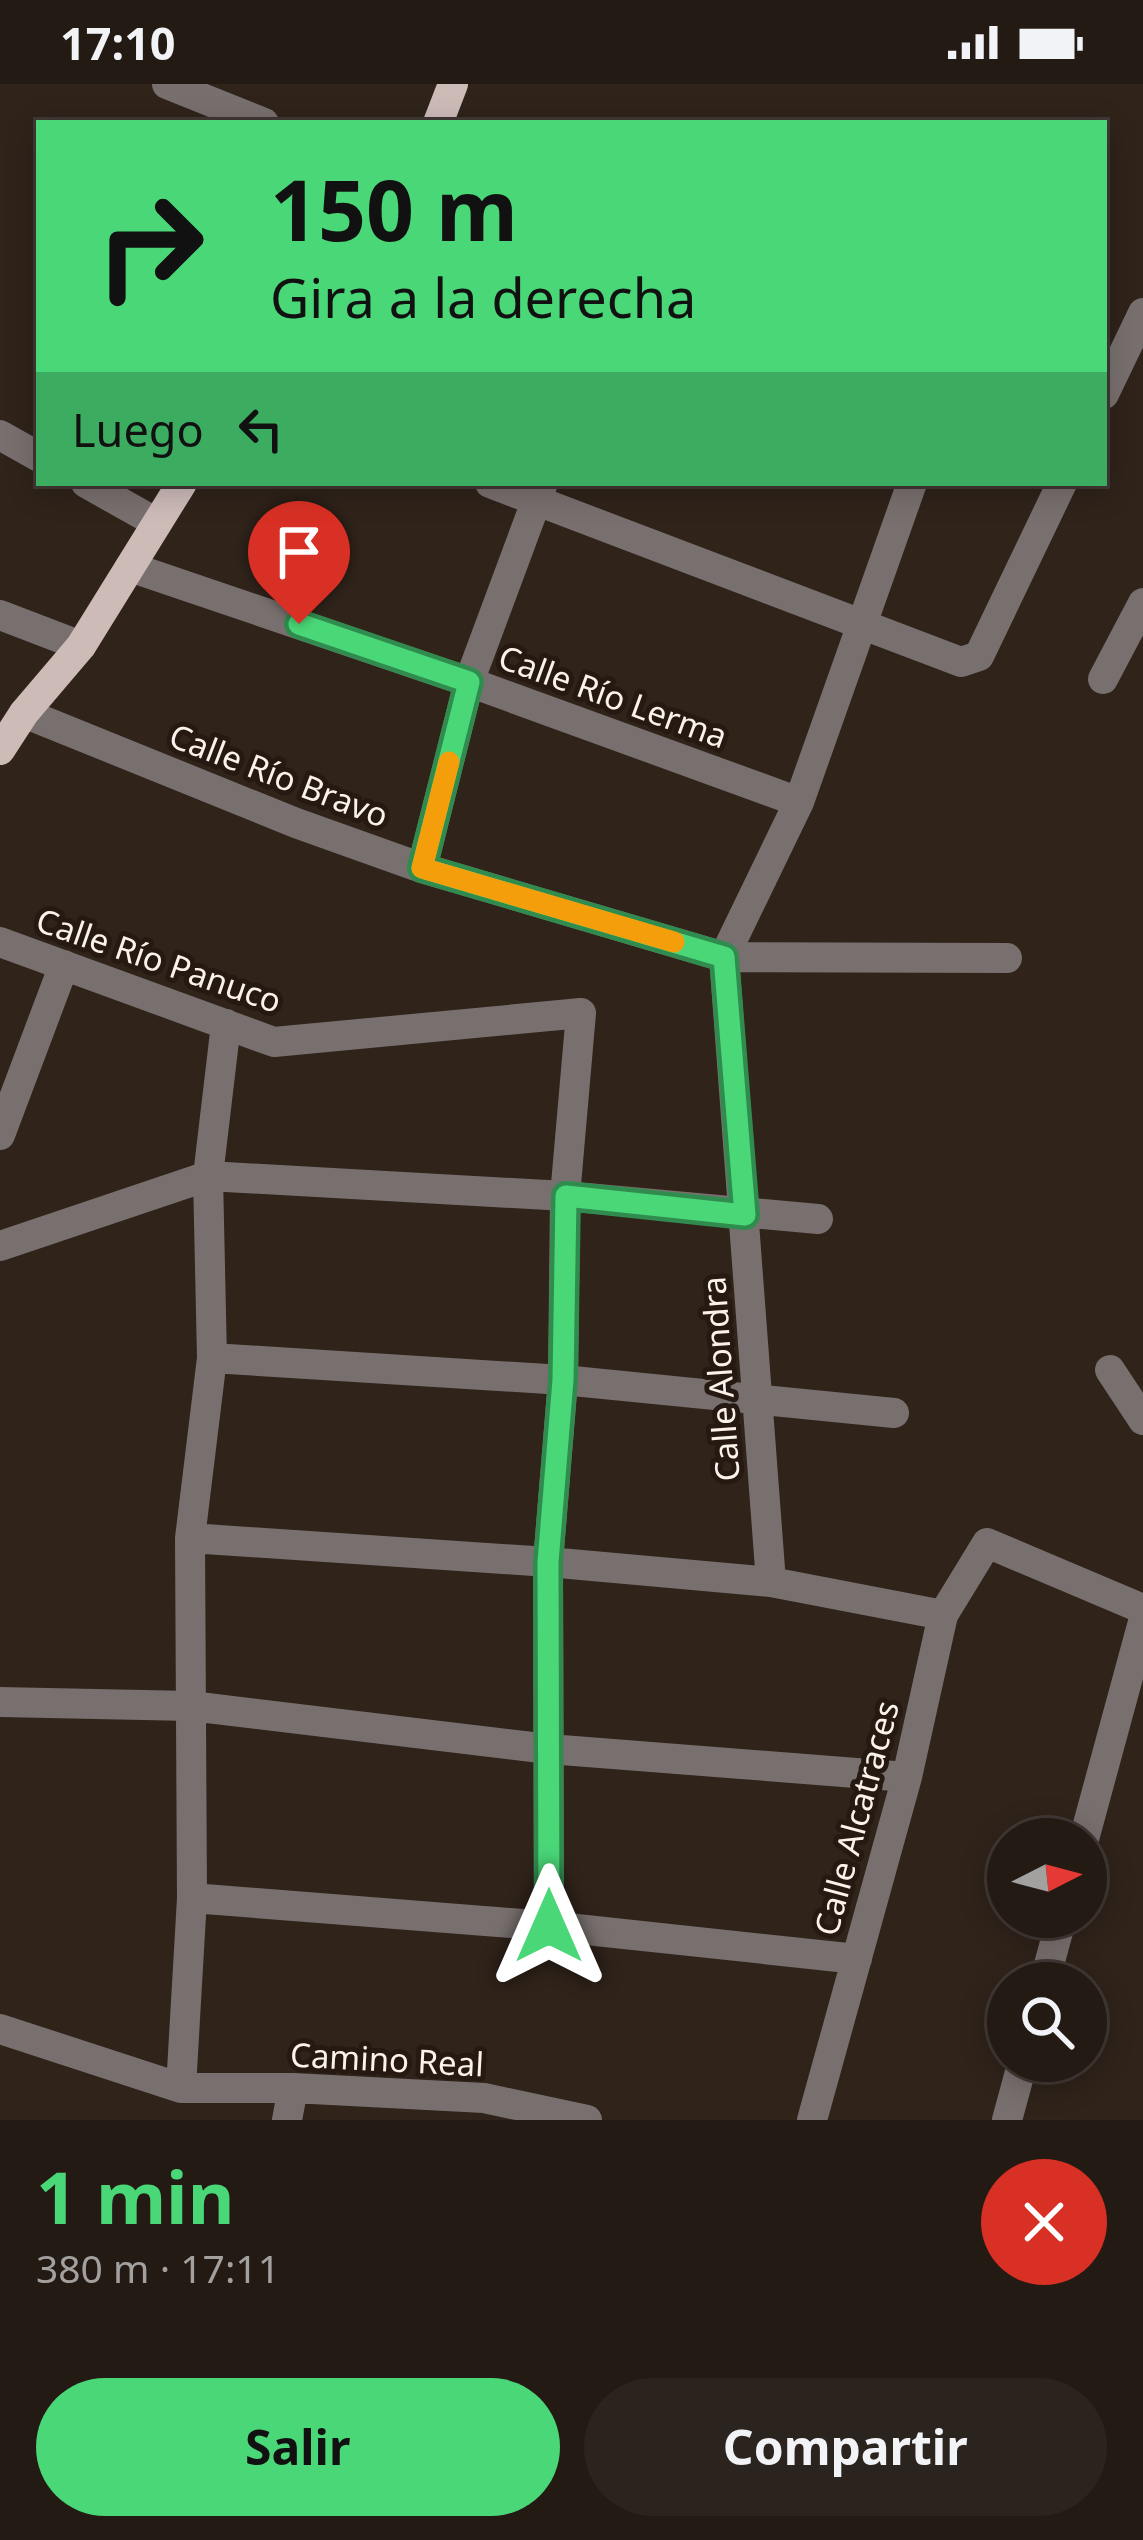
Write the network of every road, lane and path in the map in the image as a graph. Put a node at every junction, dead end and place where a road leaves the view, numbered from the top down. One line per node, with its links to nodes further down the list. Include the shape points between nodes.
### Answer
1 (167, 84): 3 (street)
2 (453, 84): 4 (main road)
3 (257, 120)
4 (448, 120)
5 (1143, 313): 6 (street)
6 (1116, 339): 7 (street)
7 (1107, 380)
8 (0, 435): 9 (street)
9 (36, 455)
10 (91, 486): 16 (street)
11 (180, 486): 16 (main road)
12 (509, 486): 15 (street)
13 (911, 486): 20 (street)
14 (1061, 486): 20 (street, via 979,656 961,662)
15 (540, 491): 20 (street); 23 (street)
16 (158, 523): 17 (main road)
17 (130, 567): 21 (main road); 23 (street, Calle Río Lerma)
18 (1143, 603): 22 (street)
19 (0, 615): 21 (street)
20 (860, 626): 26 (street)
21 (81, 646): 24 (main road)
22 (1103, 679)
23 (469, 682): 26 (street, Calle Río Lerma); 27 (street)
24 (24, 713): 25 (main road); 27 (street, Calle Río Bravo)
25 (0, 750)
26 (799, 802): 29 (street)
27 (422, 868): 29 (street, Calle Río Bravo)
28 (0, 942): 31 (street, Calle Río Panuco)
29 (724, 957): 30 (street); 36 (street, Calle Alondra)
30 (1007, 958)
31 (64, 965): 32 (street, Calle Río Panuco); 33 (street)
32 (226, 1024): 34 (street); 35 (street, Calle Río Panuco, via 274,1042 581,1012)
33 (0, 1136)
34 (208, 1176): 35 (street); 38 (street); 39 (street)
35 (566, 1196): 36 (street); 41 (street)
36 (745, 1215): 37 (street); 42 (street, Calle Alondra)
37 (818, 1219)
38 (0, 1246)
39 (212, 1358): 41 (street); 45 (street)
40 (1110, 1370): 44 (street)
41 (563, 1380): 42 (street); 46 (street)
42 (755, 1396): 43 (street); 47 (street, Calle Alondra)
43 (894, 1413)
44 (1143, 1420)
45 (190, 1538): 46 (street); 52 (street)
46 (548, 1562): 47 (street); 53 (street)
47 (771, 1582): 49 (street)
48 (1143, 1609): 49 (street, Calle Alcatraces, via 987,1543)
49 (944, 1615): 54 (street, Calle Alcatraces)
50 (1143, 1622): 55 (street)
51 (0, 1702): 52 (street)
52 (191, 1706): 53 (street); 56 (street)
53 (549, 1749): 54 (street); 57 (street)
54 (907, 1777): 58 (street, Calle Alcatraces)
55 (1090, 1818)
56 (192, 1898): 57 (street); 61 (street)
57 (549, 1926): 58 (street)
58 (857, 1959): 65 (street, Calle Alcatraces)
59 (0, 2030): 61 (street, Camino Real)
60 (1017, 2082): 66 (street)
61 (181, 2088): 62 (street, Camino Real)
62 (292, 2088): 63 (street); 64 (street, Camino Real, via 484,2098)
63 (287, 2120)
64 (587, 2120)
65 (812, 2120)
66 (1006, 2120)

